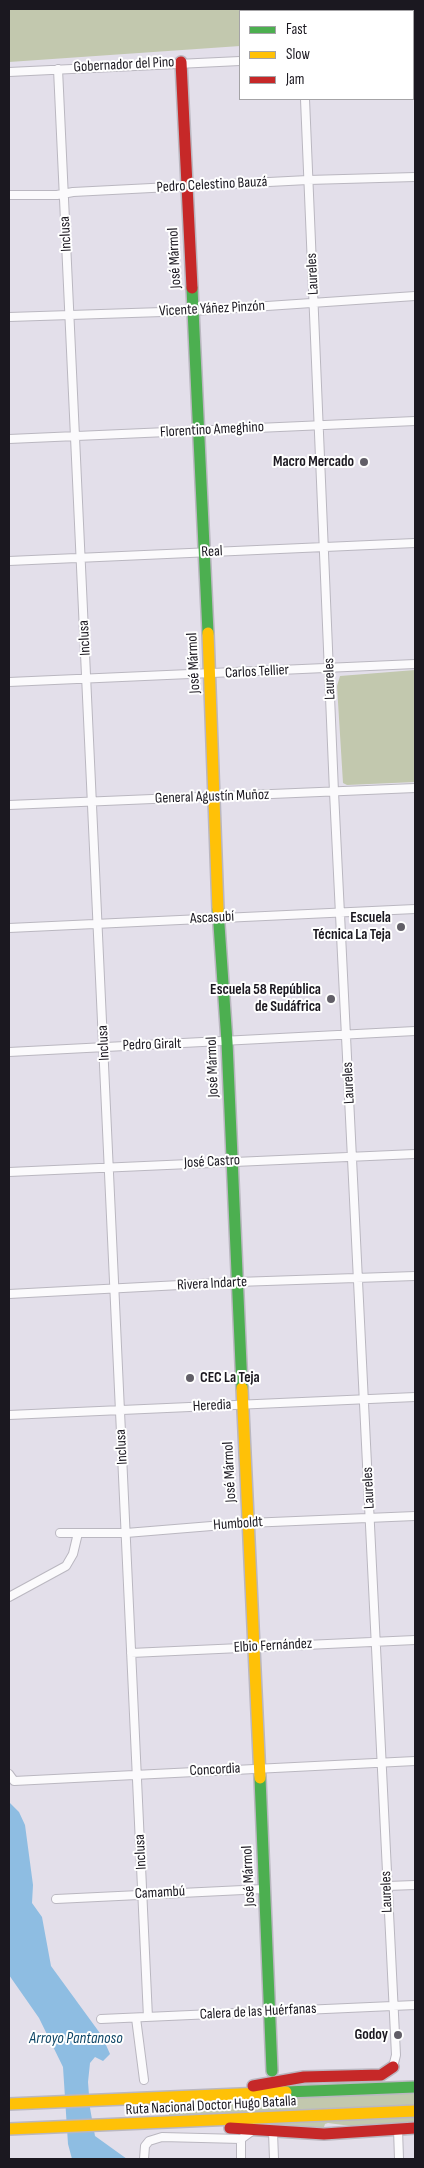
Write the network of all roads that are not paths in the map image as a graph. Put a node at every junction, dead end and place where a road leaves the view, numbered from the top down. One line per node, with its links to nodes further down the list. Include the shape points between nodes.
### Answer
1 (239, 61): 2 (street, Gobernador del Pino)
2 (181, 62): 3 (street, Gobernador del Pino); 8 (main road, José Mármol)
3 (58, 69): 4 (street, Gobernador del Pino); 9 (street, Inclusa)
4 (9, 72)
5 (305, 100): 7 (street, Laureles)
6 (415, 178): 7 (street, Pedro Celestino Bauzá)
7 (308, 180): 8 (street, Pedro Celestino Bauzá); 12 (street, Laureles)
8 (186, 187): 9 (street, Pedro Celestino Bauzá); 13 (main road, José Mármol)
9 (64, 194): 10 (street, Pedro Celestino Bauzá); 14 (street, Inclusa)
10 (9, 195)
11 (415, 296): 12 (street, Vicente Yáñez Pinzón)
12 (314, 304): 13 (street, Vicente Yáñez Pinzón); 17 (street, Laureles)
13 (193, 310): 14 (street, Vicente Yáñez Pinzón); 18 (main road, José Mármol)
14 (70, 314): 15 (street, Vicente Yáñez Pinzón); 19 (street, Inclusa)
15 (9, 317)
16 (415, 421): 17 (street, Florentino Ameghino)
17 (318, 425): 18 (street, Florentino Ameghino); 22 (street, Laureles)
18 (197, 431): 19 (street, Florentino Ameghino); 23 (main road, José Mármol)
19 (76, 436): 20 (street, Florentino Ameghino); 24 (street, Inclusa)
20 (9, 439)
21 (415, 543): 22 (street, Real)
22 (324, 547): 23 (street, Real); 27 (street, Laureles)
23 (203, 552): 24 (street, Real); 28 (main road, José Mármol)
24 (81, 558): 25 (street, Real); 29 (street, Inclusa)
25 (9, 561)
26 (415, 664): 27 (street, Carlos Tellier)
27 (330, 668): 28 (street, Carlos Tellier); 32 (street, Laureles)
28 (210, 675): 29 (street, Carlos Tellier); 33 (main road, José Mármol)
29 (87, 678): 30 (street, Carlos Tellier); 34 (street, Inclusa)
30 (9, 682)
31 (415, 788): 32 (street, General Agustín Muñoz)
32 (334, 792): 33 (street, General Agustín Muñoz); 37 (street, Laureles)
33 (213, 797): 34 (street, General Agustín Muñoz); 38 (main road, José Mármol)
34 (93, 802): 35 (street, General Agustín Muñoz); 39 (street, Inclusa)
35 (9, 805)
36 (415, 909): 37 (street, Ascasubí)
37 (341, 911): 38 (street, Ascasubí); 42 (street, Laureles)
38 (218, 917): 39 (street, Ascasubí); 43 (main road, José Mármol)
39 (98, 924): 40 (street, Ascasubí); 44 (street, Inclusa)
40 (9, 928)
41 (415, 1031): 42 (street, Pedro Giralt)
42 (346, 1035): 43 (street, Pedro Giralt); 47 (street, Laureles)
43 (227, 1042): 44 (street, Pedro Giralt); 48 (main road, José Mármol)
44 (104, 1047): 45 (street, Pedro Giralt); 49 (street, Inclusa)
45 (9, 1052)
46 (415, 1154): 47 (street, José Castro)
47 (352, 1156): 48 (street, José Castro); 52 (street, Laureles)
48 (231, 1162): 49 (street, José Castro); 53 (main road, José Mármol)
49 (109, 1167): 50 (street, José Castro); 54 (street, Inclusa)
50 (9, 1172)
51 (415, 1276): 52 (street, Rivera Indarte)
52 (359, 1278): 53 (street, Rivera Indarte); 57 (street, Laureles)
53 (237, 1282): 54 (street, Rivera Indarte); 58 (main road, José Mármol)
54 (115, 1289): 55 (street, Rivera Indarte); 59 (street, Inclusa)
55 (9, 1294)
56 (415, 1397): 57 (street, Heredia)
57 (364, 1400): 58 (street, Heredia); 62 (street, Laureles)
58 (242, 1405): 59 (street, Heredia); 63 (main road, José Mármol)
59 (120, 1410): 60 (street, Heredia); 66 (street, Inclusa)
60 (9, 1416)
61 (415, 1516): 62 (street, Humboldt)
62 (370, 1517): 63 (street, Humboldt); 69 (street, Laureles)
63 (248, 1523): 66 (street, Humboldt); 70 (main road, José Mármol)
64 (60, 1533): 65 (street, Humboldt)
65 (78, 1533): 66 (street, Humboldt); 67 (street, via 66,1566)
66 (126, 1533): 71 (street, Inclusa)
67 (9, 1597)
68 (415, 1640): 69 (street, Elbio Fernández)
69 (376, 1641): 70 (street, Elbio Fernández); 73 (street, Laureles)
70 (255, 1648): 71 (street, Elbio Fernández); 74 (main road, José Mármol)
71 (132, 1653): 75 (street, Inclusa)
72 (415, 1761): 73 (street, Concordia)
73 (381, 1762): 74 (street, Concordia); 78 (street, Laureles)
74 (258, 1768): 75 (street, Concordia); 79 (main road, José Mármol)
75 (137, 1773): 76 (street, Concordia, via 14,1781); 80 (street, Inclusa)
76 (9, 1774)
77 (415, 1885): 78 (street)
78 (387, 1886): 83 (street, Laureles)
79 (264, 1888): 80 (street, Camambú); 84 (main road, José Mármol)
80 (142, 1894): 81 (street, Camambú); 85 (street, Inclusa)
81 (56, 1899)
82 (415, 2005): 83 (street, Calera de las Huérfanas)
83 (392, 2006): 84 (street, Calera de las Huérfanas); 88 (street, Laureles, via 396,2055)
84 (270, 2012): 85 (street, Calera de las Huérfanas); 89 (main road, José Mármol)
85 (148, 2017): 86 (street, Calera de las Huérfanas)
86 (136, 2018): 87 (street, Calera de las Huérfanas); 90 (street)
87 (101, 2019)
88 (393, 2067): 92 (main road, via 381,2074 304,2077)
89 (272, 2070)
90 (144, 2080)
91 (415, 2087): 92 (main road, Ruta Nacional Doctor Hugo Batalla)
92 (180, 2096): 93 (main road, Ruta Nacional Doctor Hugo Batalla)
93 (9, 2104)
94 (415, 2111): 95 (main road, Ruta Nacional Doctor Hugo Batalla)
95 (184, 2123): 97 (main road, Ruta Nacional Doctor Hugo Batalla); 99 (main road)
96 (415, 2128): 98 (main road)
97 (9, 2129)
98 (398, 2129): 100 (main road, via 324,2134); 105 (street)
99 (254, 2130): 100 (main road); 101 (street)
100 (273, 2132): 104 (street)
101 (241, 2139): 102 (street, via 162,2137 149,2141 145,2146); 103 (street)
102 (144, 2159)
103 (241, 2159)
104 (274, 2159)
105 (399, 2159)

